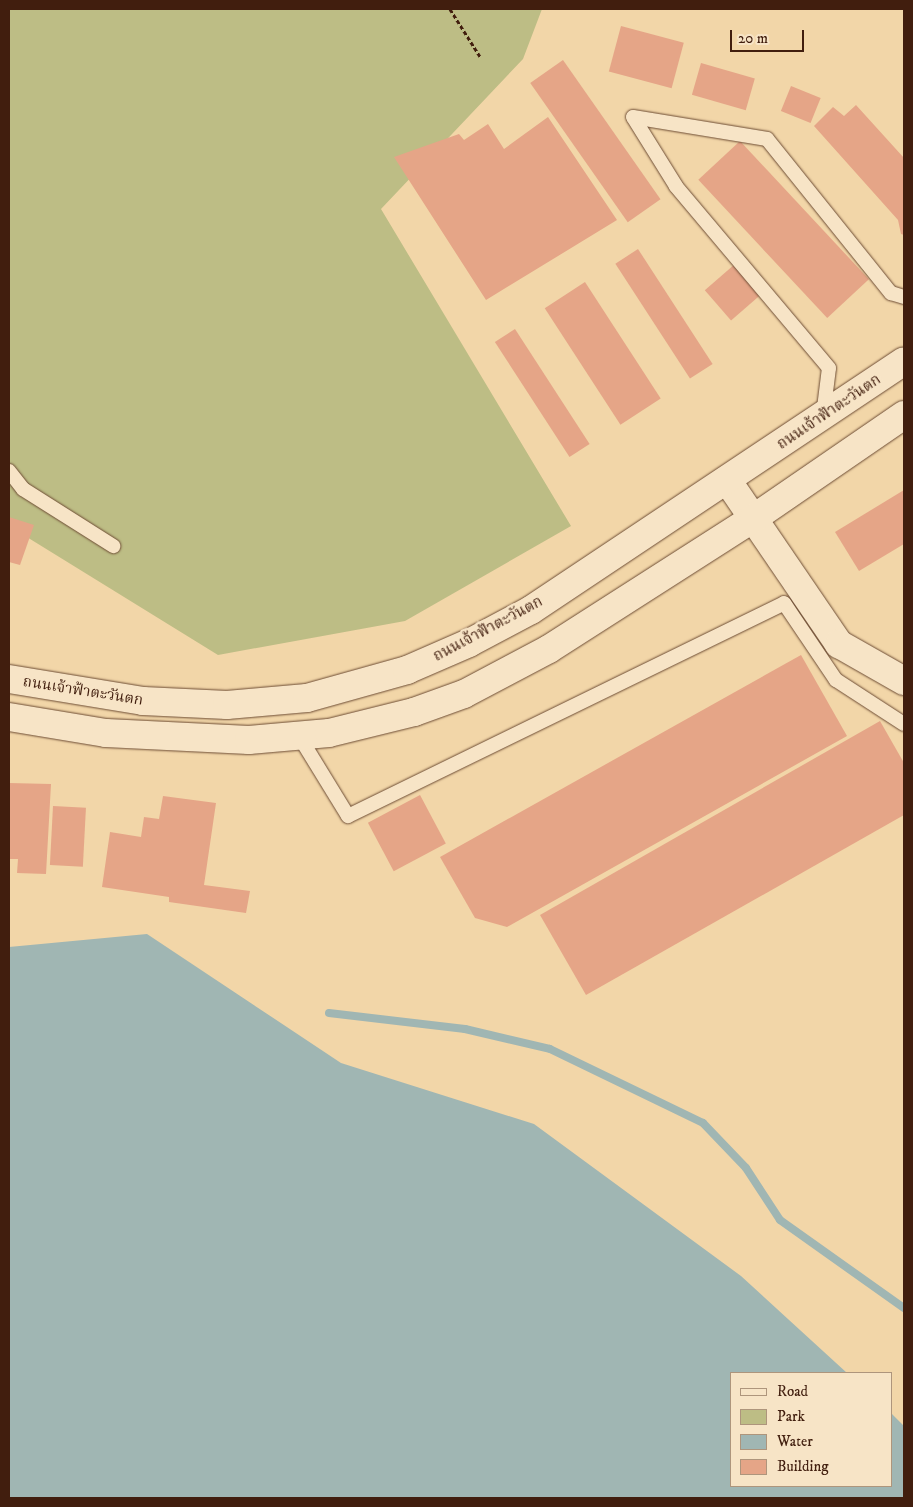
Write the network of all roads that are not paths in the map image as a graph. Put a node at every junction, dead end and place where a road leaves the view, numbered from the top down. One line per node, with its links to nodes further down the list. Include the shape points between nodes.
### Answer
1 (904, 297): 4 (lane, via 891,293 767,139 633,118 676,186 829,368)
2 (904, 361): 4 (main road, ถนนเจ้าฟ้าตะวันตก)
3 (904, 415): 7 (main road)
4 (822, 416): 6 (main road, ถนนเจ้าฟ้าตะวันตก)
5 (9, 471): 8 (lane, via 23,489)
6 (727, 480): 7 (main road); 9 (main road, ถนนเจ้าฟ้าตะวันตก, via 531,610 469,643 373,682 307,698 226,705 143,701)
7 (754, 518): 10 (main road, via 839,644); 13 (main road, via 608,612 500,676 414,712 329,734)
8 (113, 546)
9 (9, 679)
10 (904, 681)
11 (9, 717): 13 (main road, via 159,738 249,740)
12 (904, 724): 13 (lane, via 836,680 784,603 348,816)
13 (299, 736)

